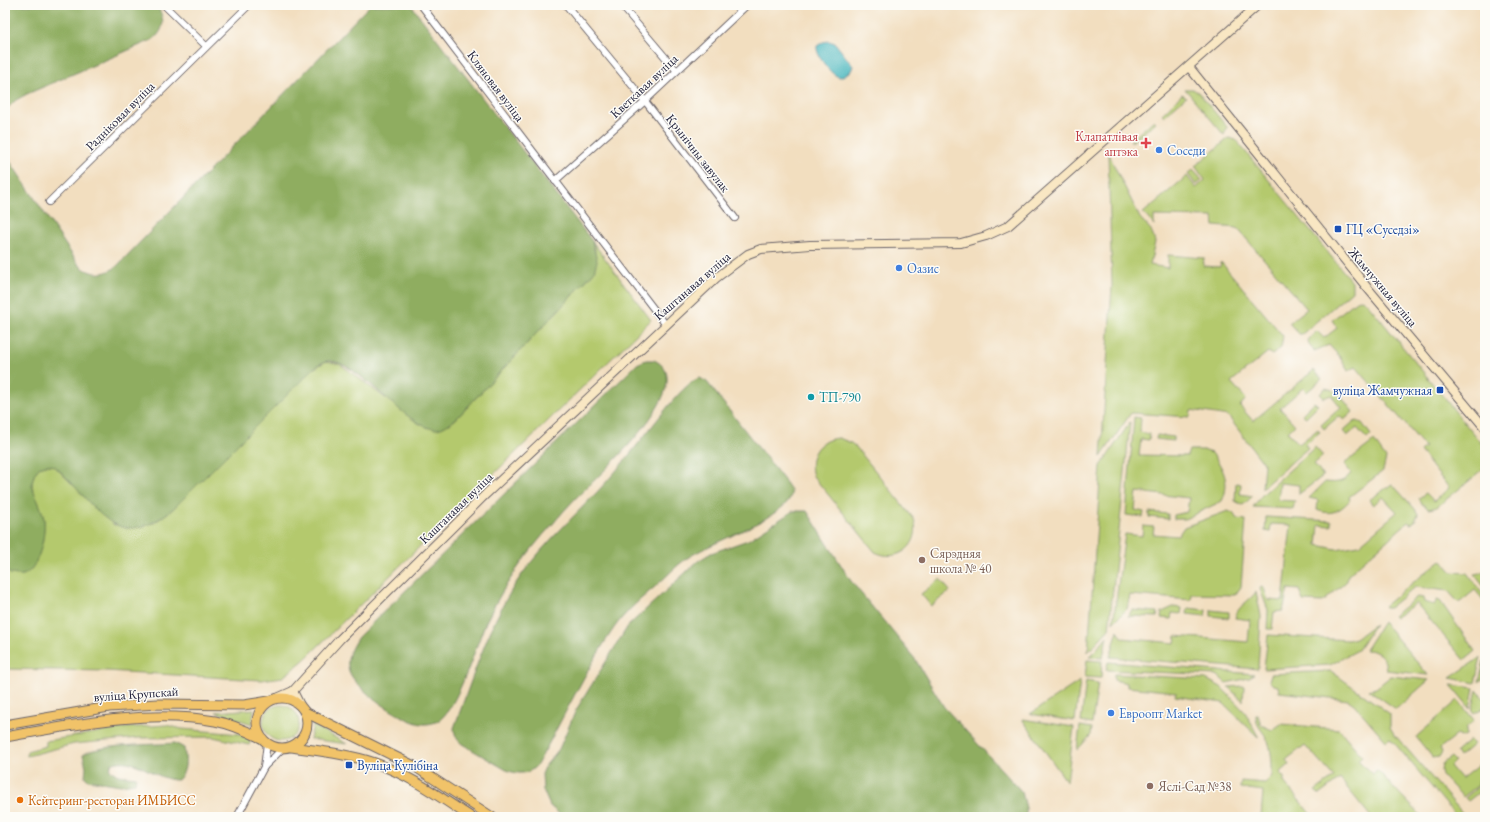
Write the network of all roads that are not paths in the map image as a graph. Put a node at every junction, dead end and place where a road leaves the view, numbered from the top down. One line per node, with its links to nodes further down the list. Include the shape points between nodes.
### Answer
1 (164, 5): 8 (street)
2 (249, 5): 8 (street, Радніковая вуліца)
3 (421, 5): 12 (street, Кляновая вуліца)
4 (566, 5): 11 (street, Крынічны завулак)
5 (621, 5): 10 (street)
6 (1258, 5): 9 (main road, Каштанавая вуліца)
7 (743, 6): 10 (street, Кветкавая вуліца)
8 (206, 46): 13 (street, Радніковая вуліца)
9 (1189, 67): 15 (main road, Каштанавая вуліца, via 1008,226 961,243 810,245 761,249 748,254 716,278); 16 (main road, Жамчужная вуліца)
10 (676, 70): 11 (street, Кветкавая вуліца)
11 (645, 101): 12 (street, Кветкавая вуліца); 14 (street, Крынічны завулак)
12 (555, 181): 15 (street, Кляновая вуліца)
13 (49, 202)
14 (735, 218)
15 (666, 325): 17 (main road, Каштанавая вуліца, via 486,494 340,639)
16 (1485, 428)
17 (293, 691): 18 (main road); 19 (main road)
18 (273, 699): 19 (main road, via 286,698); 20 (main road, вуліца Крупскай, via 244,705 158,704 109,707); 22 (main road, via 258,714 257,730)
19 (303, 709): 23 (main road, via 307,720 304,736 298,743); 27 (main road, via 414,766)
20 (5, 725)
21 (5, 737): 22 (main road, вуліца Крупскай, via 151,716 216,721)
22 (264, 740): 23 (main road); 24 (street)
23 (287, 748): 24 (street); 26 (main road, via 352,756 377,763 410,778)
24 (264, 767): 25 (street)
25 (237, 817)
26 (471, 817)
27 (492, 817)

